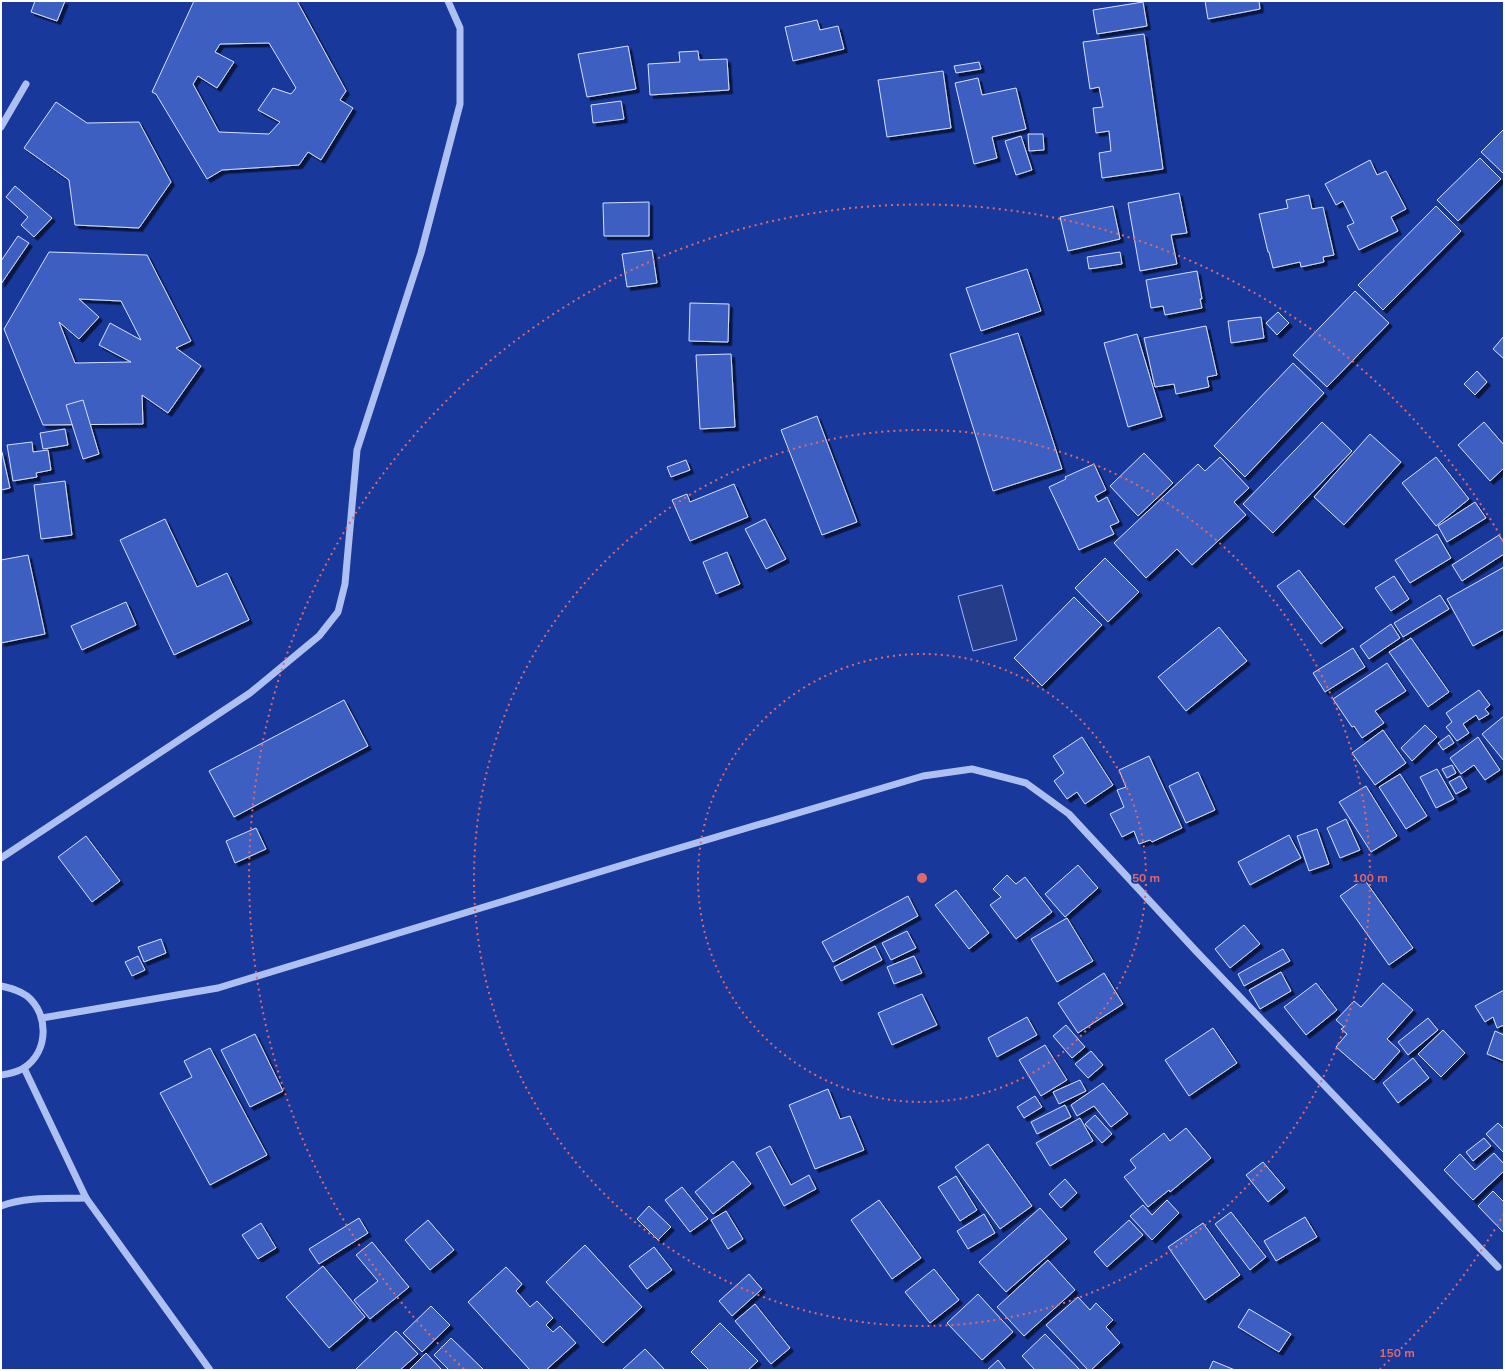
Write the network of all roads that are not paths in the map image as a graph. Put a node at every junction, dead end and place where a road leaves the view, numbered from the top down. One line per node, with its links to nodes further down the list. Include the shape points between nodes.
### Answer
1 (448, 1): 4 (street, via 460,28 460,104 421,253 357,450 344,584 338,612 319,636 250,693)
2 (26, 84): 3 (street)
3 (1, 127)
4 (1, 858)
5 (1, 986): 6 (street, via 26,995 36,1005)
6 (42, 1018): 7 (street, via 44,1032 41,1046); 11 (street, via 218,988 916,778 972,769 1026,783 1069,814)
7 (24, 1068): 8 (street, via 12,1074); 9 (street)
8 (1, 1075)
9 (86, 1198): 10 (street, via 31,1200); 12 (street)
10 (1, 1206)
11 (1498, 1267)
12 (210, 1370)

